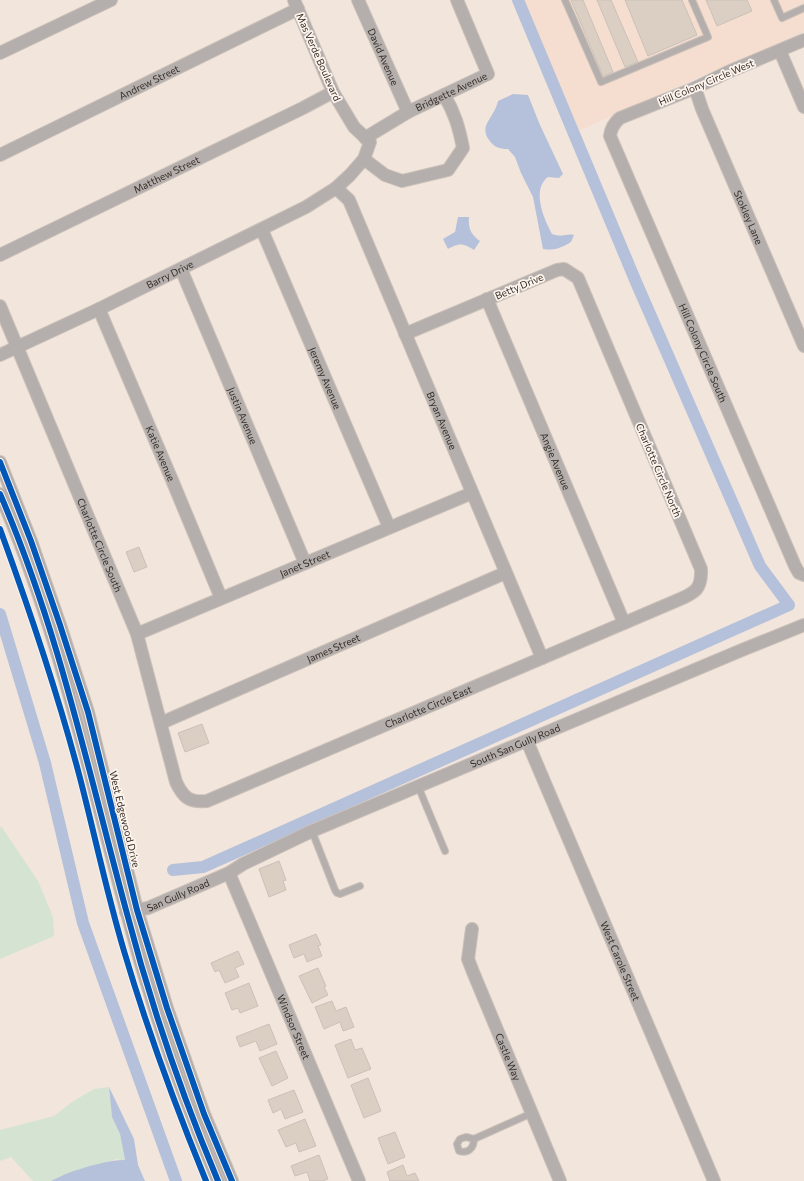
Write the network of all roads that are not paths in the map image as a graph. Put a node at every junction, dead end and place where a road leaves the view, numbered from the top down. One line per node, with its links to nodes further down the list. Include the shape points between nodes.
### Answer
1 (111, 0): 11 (street)
2 (358, 0): 16 (street, David Avenue)
3 (457, 0): 14 (street, Bridgette Avenue, via 488,74)
4 (565, 0): 5 (lane, via 601,82 708,37)
5 (692, 0)
6 (774, 0): 8 (lane, via 782,18)
7 (296, 4): 13 (street, Mas Verde Boulevard); 19 (street, Andrew Street)
8 (804, 8)
9 (804, 40): 10 (street, Hill Colony Circle West)
10 (780, 51): 12 (street, Hill Colony Circle West); 15 (street)
11 (0, 53)
12 (695, 88): 17 (street, Hill Colony Circle West, via 620,118); 30 (street, Stokley Lane)
13 (333, 92): 18 (street, Mas Verde Boulevard, via 354,127); 23 (street, Matthew Street)
14 (444, 95): 16 (street, Bridgette Avenue); 20 (street, via 454,111 464,148 448,170 402,181 385,175)
15 (804, 107)
16 (408, 112): 18 (street, Bridgette Avenue)
17 (612, 127): 39 (street, Hill Colony Circle South, via 610,136 795,566 799,573)
18 (365, 138): 20 (street, via 370,142)
19 (0, 154)
20 (364, 159): 21 (street)
21 (336, 188): 22 (street, Barry Drive); 29 (street, Bryan Avenue, via 349,200)
22 (262, 230): 24 (street, Barry Drive); 36 (street, Jeremy Avenue)
23 (0, 255)
24 (181, 269): 27 (street, Barry Drive); 37 (street, Justin Avenue)
25 (487, 299): 28 (street, Betty Drive, via 564,269 578,278); 29 (street, Betty Drive); 42 (street, Angie Avenue)
26 (0, 306): 31 (street, Charlotte Circle South)
27 (99, 309): 31 (street, Barry Drive); 40 (street, Katie Avenue)
28 (601, 331): 41 (street, Charlotte Circle North, via 701,569 702,580 698,588 693,594)
29 (405, 334): 34 (street, Bryan Avenue)
30 (804, 346)
31 (18, 347): 32 (street, Barry Drive); 44 (street, Charlotte Circle South)
32 (0, 355)
33 (0, 462): 54 (street, West Edgewood Drive, via 33,548 88,712)
34 (472, 493): 36 (street, Janet Street); 38 (street, Bryan Avenue)
35 (0, 494): 54 (street, West Edgewood Drive, via 26,560 53,641)
36 (389, 527): 37 (street, Janet Street)
37 (305, 562): 40 (street, Janet Street)
38 (505, 573): 45 (street, Bryan Avenue); 46 (street, James Street)
39 (804, 575)
40 (221, 598): 44 (street, Janet Street)
41 (678, 600): 42 (street, Charlotte Circle East)
42 (624, 623): 45 (street, Charlotte Circle East)
43 (804, 625): 47 (street, South San Gully Road)
44 (137, 634): 46 (street, Charlotte Circle South)
45 (542, 658): 49 (street, Charlotte Circle East, via 207,801 189,799)
46 (161, 723): 49 (street, Charlotte Circle South)
47 (527, 741): 48 (street, South San Gully Road); 62 (street, West Carole Street)
48 (418, 786): 50 (street, South San Gully Road); 51 (lane)
49 (180, 790)
50 (312, 831): 52 (street, South San Gully Road); 53 (lane, via 337,893)
51 (445, 851)
52 (229, 873): 54 (street, San Gully Road, via 148,908); 60 (street, Windsor Street)
53 (360, 886)
54 (132, 911): 58 (street, West Edgewood Drive, via 156,1012); 59 (street, West Edgewood Drive, via 204,1114)
55 (472, 929): 56 (street, Castle Way, via 468,959 470,966)
56 (532, 1113): 57 (lane); 61 (street, Castle Way)
57 (474, 1139)
58 (218, 1181)
59 (232, 1181)
60 (359, 1181)
61 (560, 1181)
62 (714, 1181)

